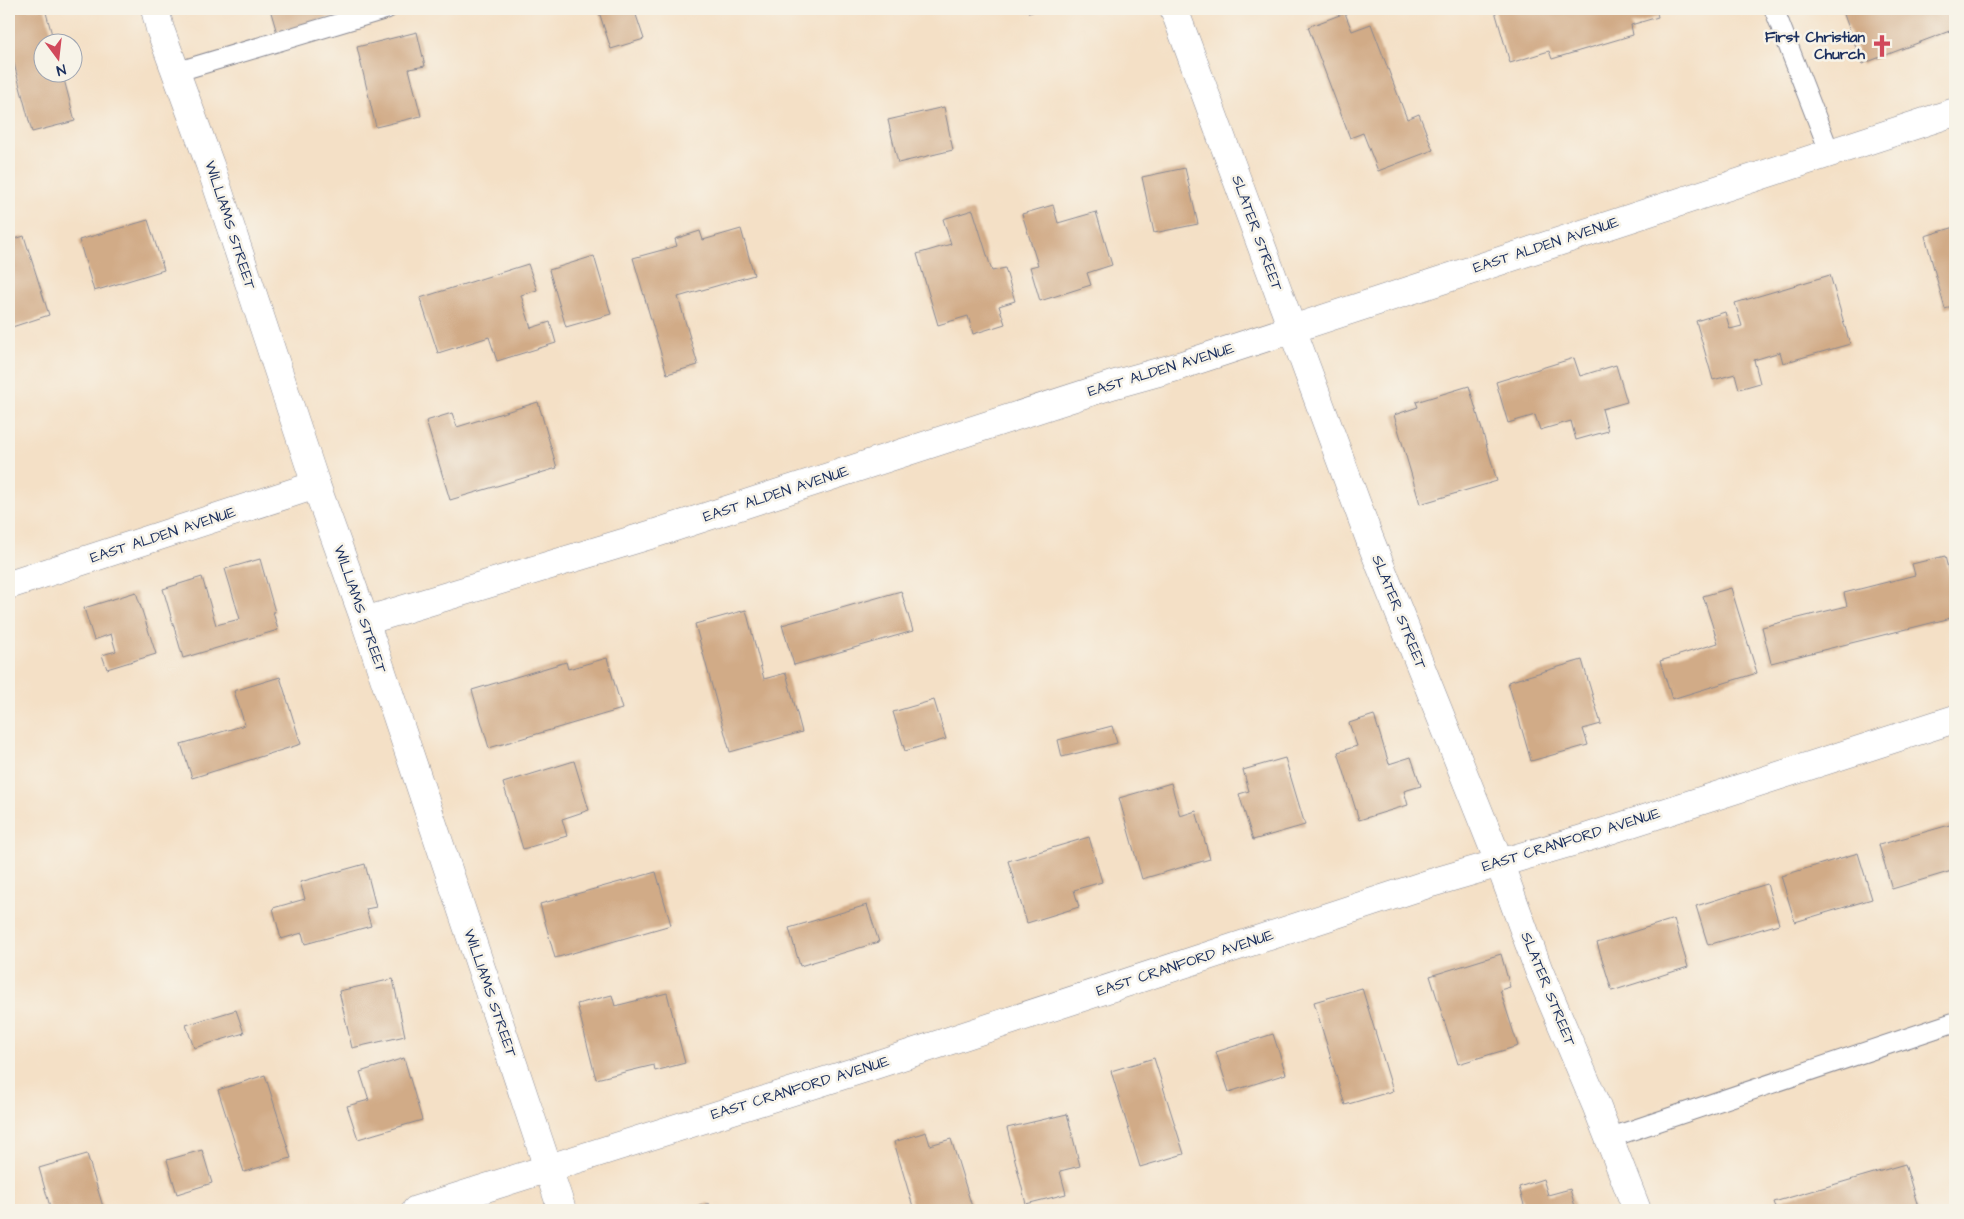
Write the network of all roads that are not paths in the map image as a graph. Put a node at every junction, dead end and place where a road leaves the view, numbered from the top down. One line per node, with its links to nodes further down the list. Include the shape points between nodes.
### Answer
1 (155, 9): 5 (street, WILLIAMS STREET)
2 (387, 9): 5 (lane)
3 (1174, 9): 8 (street, SLATER STREET)
4 (1774, 9): 7 (lane)
5 (176, 72): 9 (street, WILLIAMS STREET)
6 (1955, 112): 7 (street, EAST ALDEN AVENUE)
7 (1830, 153): 8 (street, EAST ALDEN AVENUE)
8 (1292, 328): 11 (street, EAST ALDEN AVENUE, via 653,534); 13 (street, SLATER STREET, via 1370,540)
9 (316, 484): 10 (street, EAST ALDEN AVENUE); 11 (street, WILLIAMS STREET)
10 (9, 586)
11 (365, 622): 16 (street, WILLIAMS STREET)
12 (1955, 719): 13 (street, EAST CRANFORD AVENUE, via 1579,840)
13 (1499, 862): 15 (street, SLATER STREET, via 1539,972); 16 (street, EAST CRANFORD AVENUE, via 863,1069)
14 (1955, 1022): 15 (lane)
15 (1609, 1138): 19 (street, SLATER STREET)
16 (548, 1167): 17 (street, EAST CRANFORD AVENUE); 18 (street, WILLIAMS STREET)
17 (416, 1210)
18 (562, 1210)
19 (1637, 1210)

